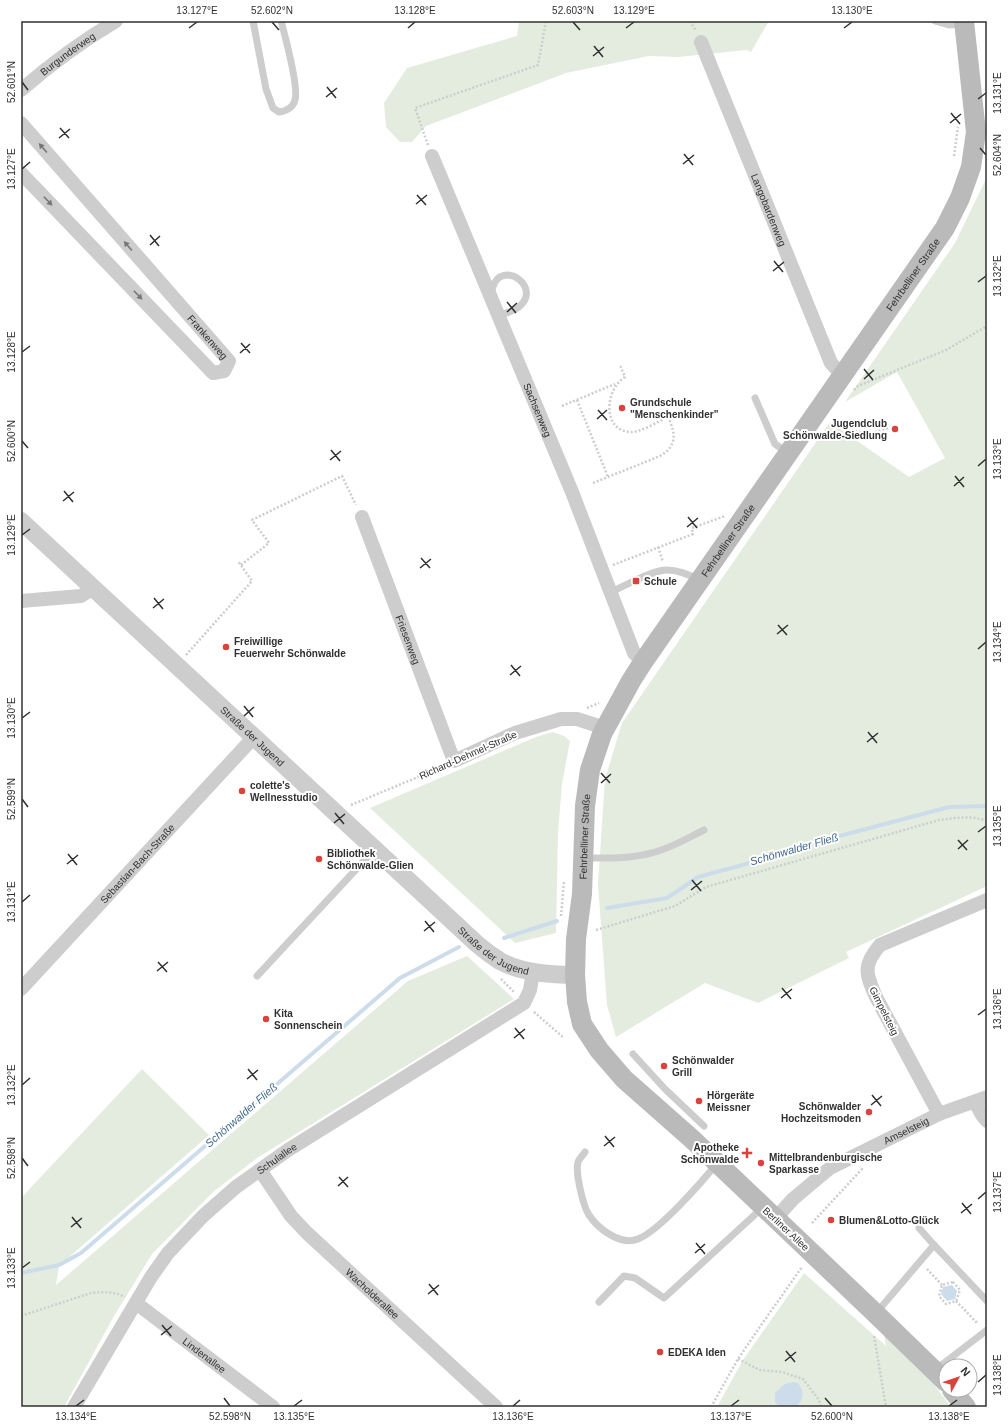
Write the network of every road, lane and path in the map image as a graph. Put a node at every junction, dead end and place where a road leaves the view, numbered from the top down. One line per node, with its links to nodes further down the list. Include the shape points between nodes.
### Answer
1 (116, 21): 8 (street, Burgunderweg, via 87,38)
2 (253, 21): 3 (lane, via 266,89 273,108 279,112 286,111 295,99 294,78)
3 (280, 21)
4 (546, 21): 10 (path, via 538,65 415,108)
5 (935, 21): 6 (lane, via 949,25)
6 (964, 23): 16 (main road, Fehrbelliner Straße, via 976,132 971,167 960,198 945,228)
7 (701, 42): 16 (street, Langobardenweg, via 831,363)
8 (21, 90)
9 (21, 123): 11 (street, Frankenweg, one-way to 9, via 213,373 224,371 230,361)
10 (432, 156): 12 (street, Sachsenweg)
11 (21, 173)
12 (490, 296): 13 (street, Sachsenweg); 13 (lane, via 495,282 504,276 516,277 524,284 526,296 520,306)
13 (498, 316): 32 (street, Sachsenweg, via 543,420)
14 (987, 326): 18 (path, via 946,350)
15 (620, 365): 17 (path, via 625,377)
16 (842, 375): 24 (main road, Fehrbelliner Straße)
17 (617, 384): 20 (path); 25 (path, via 612,392 608,410 612,422 629,432 634,432 668,417 674,440 667,452)
18 (858, 386)
19 (755, 398): 24 (lane, via 775,444)
20 (577, 400): 21 (path); 25 (path)
21 (562, 406)
22 (846, 423): 23 (path, via 854,431 862,433)
23 (889, 428)
24 (788, 454): 33 (main road, Fehrbelliner Straße)
25 (608, 478): 26 (path)
26 (593, 483)
27 (729, 516): 32 (path, via 692,528 693,534)
28 (362, 517): 31 (path, via 342,476 252,520 268,543); 41 (street, Friesenweg)
29 (21, 521): 34 (street, Straße der Jugend)
30 (238, 561): 31 (path)
31 (240, 565): 38 (path, via 252,581)
32 (602, 569): 35 (street, Sachsenweg)
33 (700, 580): 35 (lane, via 689,574 666,570 652,573); 37 (main road, Fehrbelliner Straße)
34 (93, 588): 36 (street, via 81,596); 38 (street, Straße der Jugend)
35 (611, 592): 37 (street, Sachsenweg, via 634,652)
36 (21, 602)
37 (643, 662): 39 (main road, Fehrbelliner Straße)
38 (176, 665): 40 (street, Straße der Jugend)
39 (605, 728): 41 (street, Richard-Dehmel-Straße, via 577,719 561,719 515,733); 46 (main road, Fehrbelliner Straße, via 590,770 585,806)
40 (254, 737): 42 (street, Straße der Jugend); 52 (street, Sebastian-Bach-Straße)
41 (454, 761): 42 (path, Richard-Dehmel-Straße, via 346,807)
42 (337, 815): 45 (street, Straße der Jugend)
43 (987, 821): 48 (path, via 976,817 932,822 706,887 675,906)
44 (704, 830): 46 (lane, via 655,852 624,858)
45 (375, 849): 49 (street, Straße der Jugend, via 477,944 500,961); 51 (lane)
46 (583, 858): 50 (main road, Fehrbelliner Straße)
47 (987, 900): 58 (street, Gimpelsteig, via 880,945 872,955 867,968 876,997)
48 (596, 930)
49 (533, 972): 50 (street, Straße der Jugend); 53 (street, via 530,990)
50 (575, 975): 56 (main road, Fehrbelliner Straße, via 582,1024 599,1050)
51 (257, 976)
52 (21, 990)
53 (524, 1003): 54 (path); 64 (street, Schulallee)
54 (564, 1038)
55 (633, 1054): 60 (lane)
56 (624, 1079): 63 (main road, Berliner Allee)
57 (981, 1100): 58 (street, Amselsteig); 59 (street, via 982,1115)
58 (939, 1114): 62 (street, Amselsteig)
59 (987, 1121)
60 (704, 1126)
61 (585, 1152): 63 (lane, via 578,1161 577,1171 588,1214 597,1226 624,1240 637,1239 649,1232 668,1216)
62 (852, 1157): 65 (street, Amselsteig, via 830,1168 793,1199); 66 (path, via 862,1169)
63 (717, 1163): 65 (main road, Berliner Allee)
64 (260, 1170): 75 (street, Schulallee, via 202,1216 185,1234 168,1253); 85 (street, Wacholderallee, via 291,1216 307,1233)
65 (768, 1213): 74 (lane, via 664,1298 635,1278 624,1276); 77 (main road, Berliner Allee)
66 (812, 1223)
67 (919, 1228): 68 (lane)
68 (934, 1244): 69 (lane); 73 (lane)
69 (920, 1261): 71 (path); 77 (lane)
70 (803, 1266): 80 (path)
71 (942, 1285): 72 (path, via 938,1296 946,1304); 72 (path, via 953,1282 960,1290)
72 (956, 1301): 78 (path)
73 (987, 1301)
74 (599, 1302)
75 (136, 1303): 76 (path, via 119,1294 103,1292); 83 (street, Schulallee); 84 (street, Lindenallee)
76 (21, 1316)
77 (874, 1321): 81 (main road, Berliner Allee); 88 (path)
78 (986, 1331): 79 (lane)
79 (959, 1358)
80 (738, 1359): 86 (path); 87 (path, via 760,1370 782,1372 803,1379 819,1400)
81 (938, 1375)
82 (959, 1398): 89 (main road)
83 (74, 1407)
84 (273, 1407)
85 (496, 1407)
86 (711, 1407)
87 (821, 1407)
88 (886, 1407)
89 (966, 1407)

